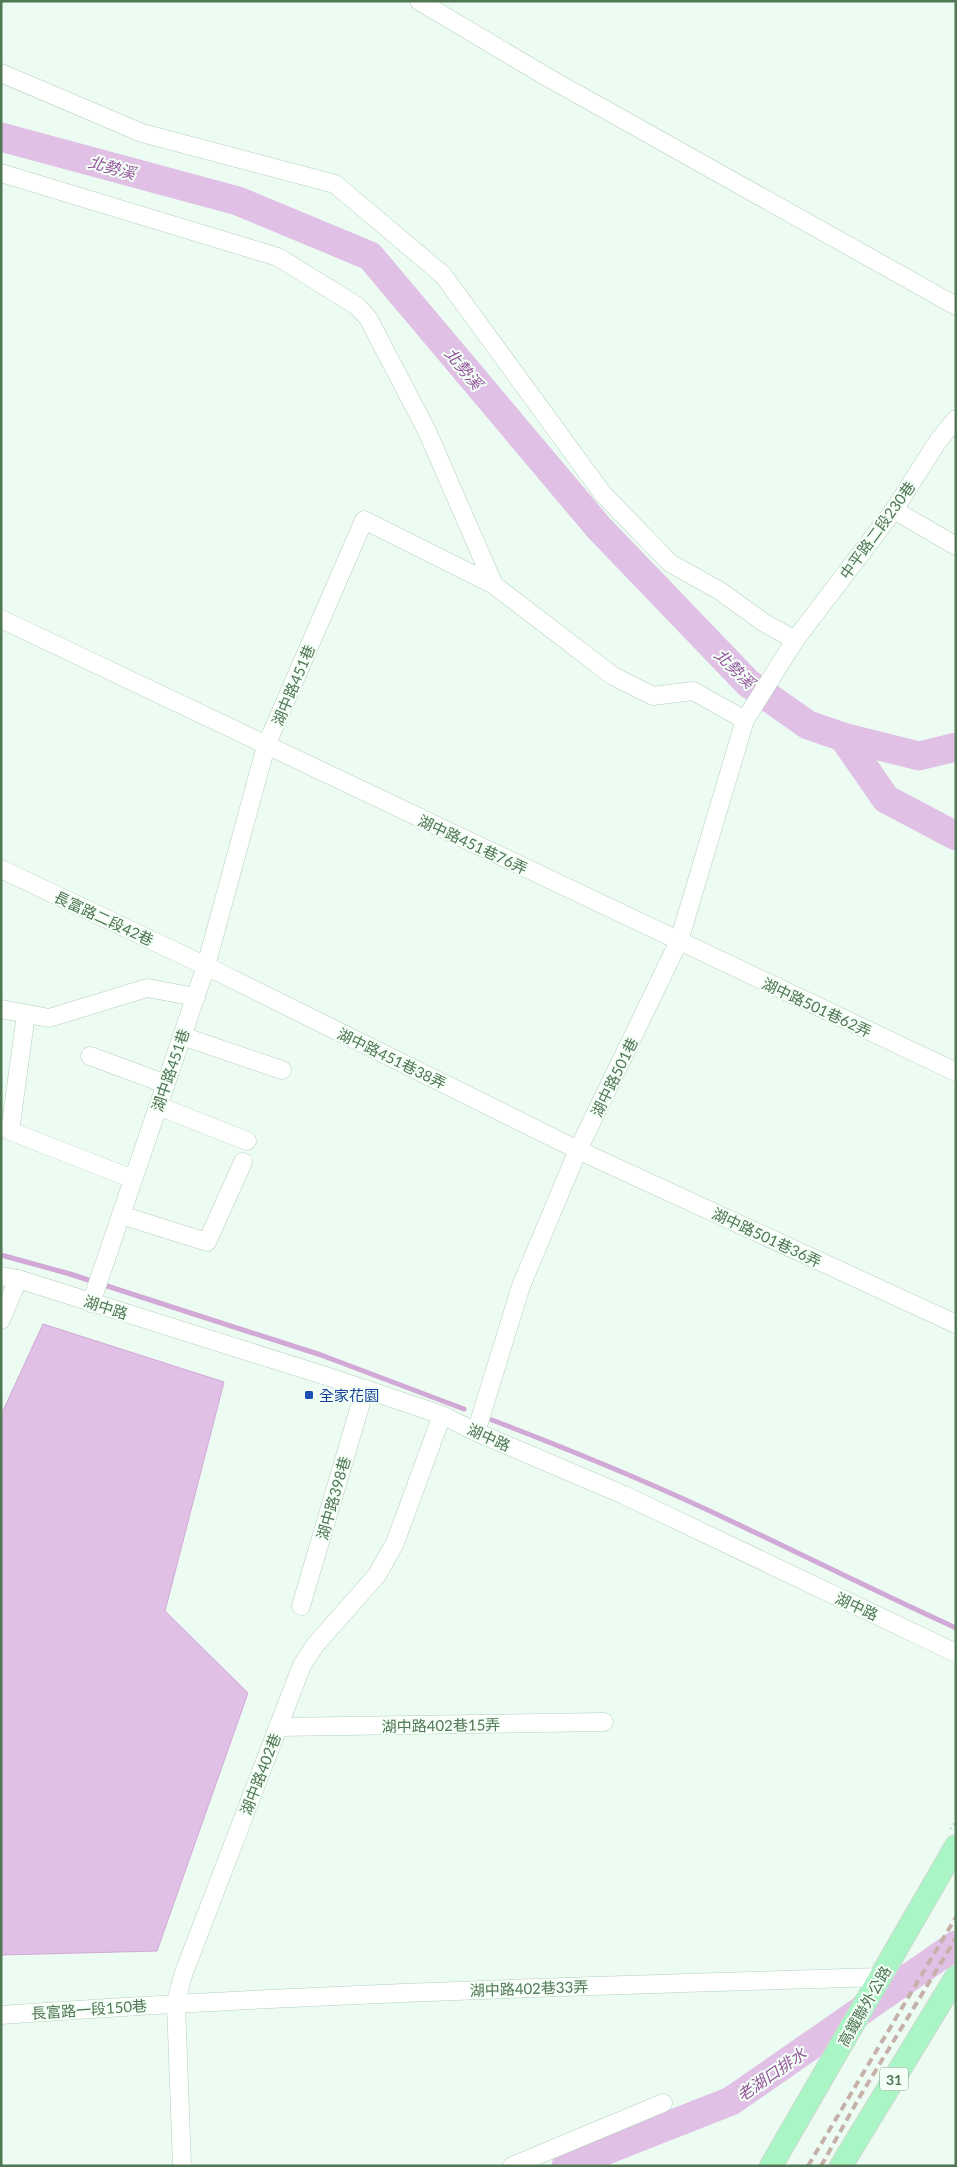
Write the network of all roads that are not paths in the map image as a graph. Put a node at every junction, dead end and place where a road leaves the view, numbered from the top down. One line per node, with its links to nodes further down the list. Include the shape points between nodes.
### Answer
1 (419, 1): 4 (street, via 547,77)
2 (1, 73): 10 (street, via 142,133 335,184 443,275 603,494 670,563)
3 (1, 172): 8 (street, via 278,257 357,306 368,318 427,431)
4 (956, 306)
5 (956, 419): 6 (street, 中平路二段230巷)
6 (894, 510): 7 (street); 10 (street, 中平路二段230巷)
7 (956, 546)
8 (494, 585): 11 (street, 湖中路451巷, via 613,676 654,696 693,691); 12 (street, 湖中路451巷, via 364,520)
9 (1, 620): 12 (street, 湖中路451巷76弄)
10 (795, 640): 11 (street, 中平路二段230巷)
11 (745, 720): 14 (street, 湖中路501巷)
12 (266, 746): 14 (street, 湖中路451巷76弄); 15 (street, 湖中路451巷)
13 (1, 869): 15 (street, 長富路二段42巷)
14 (679, 941): 22 (street, 湖中路501巷62弄); 26 (street, 湖中路501巷)
15 (206, 966): 16 (street, 湖中路451巷); 26 (street, 湖中路451巷38弄)
16 (196, 997): 18 (street, via 147,988 49,1018); 19 (street, 湖中路451巷)
17 (1, 1009): 18 (street)
18 (26, 1014): 28 (street, via 10,1131)
19 (182, 1036): 21 (street); 23 (street, 湖中路451巷)
20 (90, 1056): 23 (street)
21 (282, 1070)
22 (956, 1072)
23 (166, 1084): 24 (street, 湖中路451巷)
24 (158, 1106): 25 (street); 28 (street, 湖中路451巷)
25 (247, 1141)
26 (578, 1150): 33 (street, 湖中路501巷36弄); 36 (street, 湖中路501巷, via 521,1286)
27 (243, 1162): 29 (street, via 207,1242)
28 (134, 1179): 29 (street, 湖中路451巷)
29 (121, 1215): 31 (street, 湖中路451巷)
30 (10, 1278): 31 (street, 湖中路); 32 (street)
31 (91, 1303): 34 (street, 湖中路)
32 (1, 1320)
33 (956, 1324)
34 (364, 1389): 35 (street, 湖中路); 37 (street, 湖中路398巷)
35 (442, 1415): 36 (street, 湖中路); 40 (street, 湖中路402巷, via 395,1543 377,1574 316,1644 302,1665)
36 (476, 1432): 38 (street, 湖中路, via 624,1495)
37 (301, 1606)
38 (956, 1653)
39 (604, 1722): 40 (street, 湖中路402巷15弄)
40 (278, 1727): 44 (street, 湖中路402巷, via 183,1975)
41 (956, 1846): 42 (main road, 高鐵聯外公路)
42 (881, 1976): 44 (street, 湖中路402巷33弄); 49 (main road, 高鐵聯外公路)
43 (952, 1984): 50 (main road, 31)
44 (176, 2003): 45 (street, 長富路一段150巷); 47 (street, 湖中路402巷)
45 (1, 2015)
46 (663, 2103): 48 (street)
47 (182, 2166)
48 (512, 2166)
49 (772, 2166)
50 (841, 2166)

